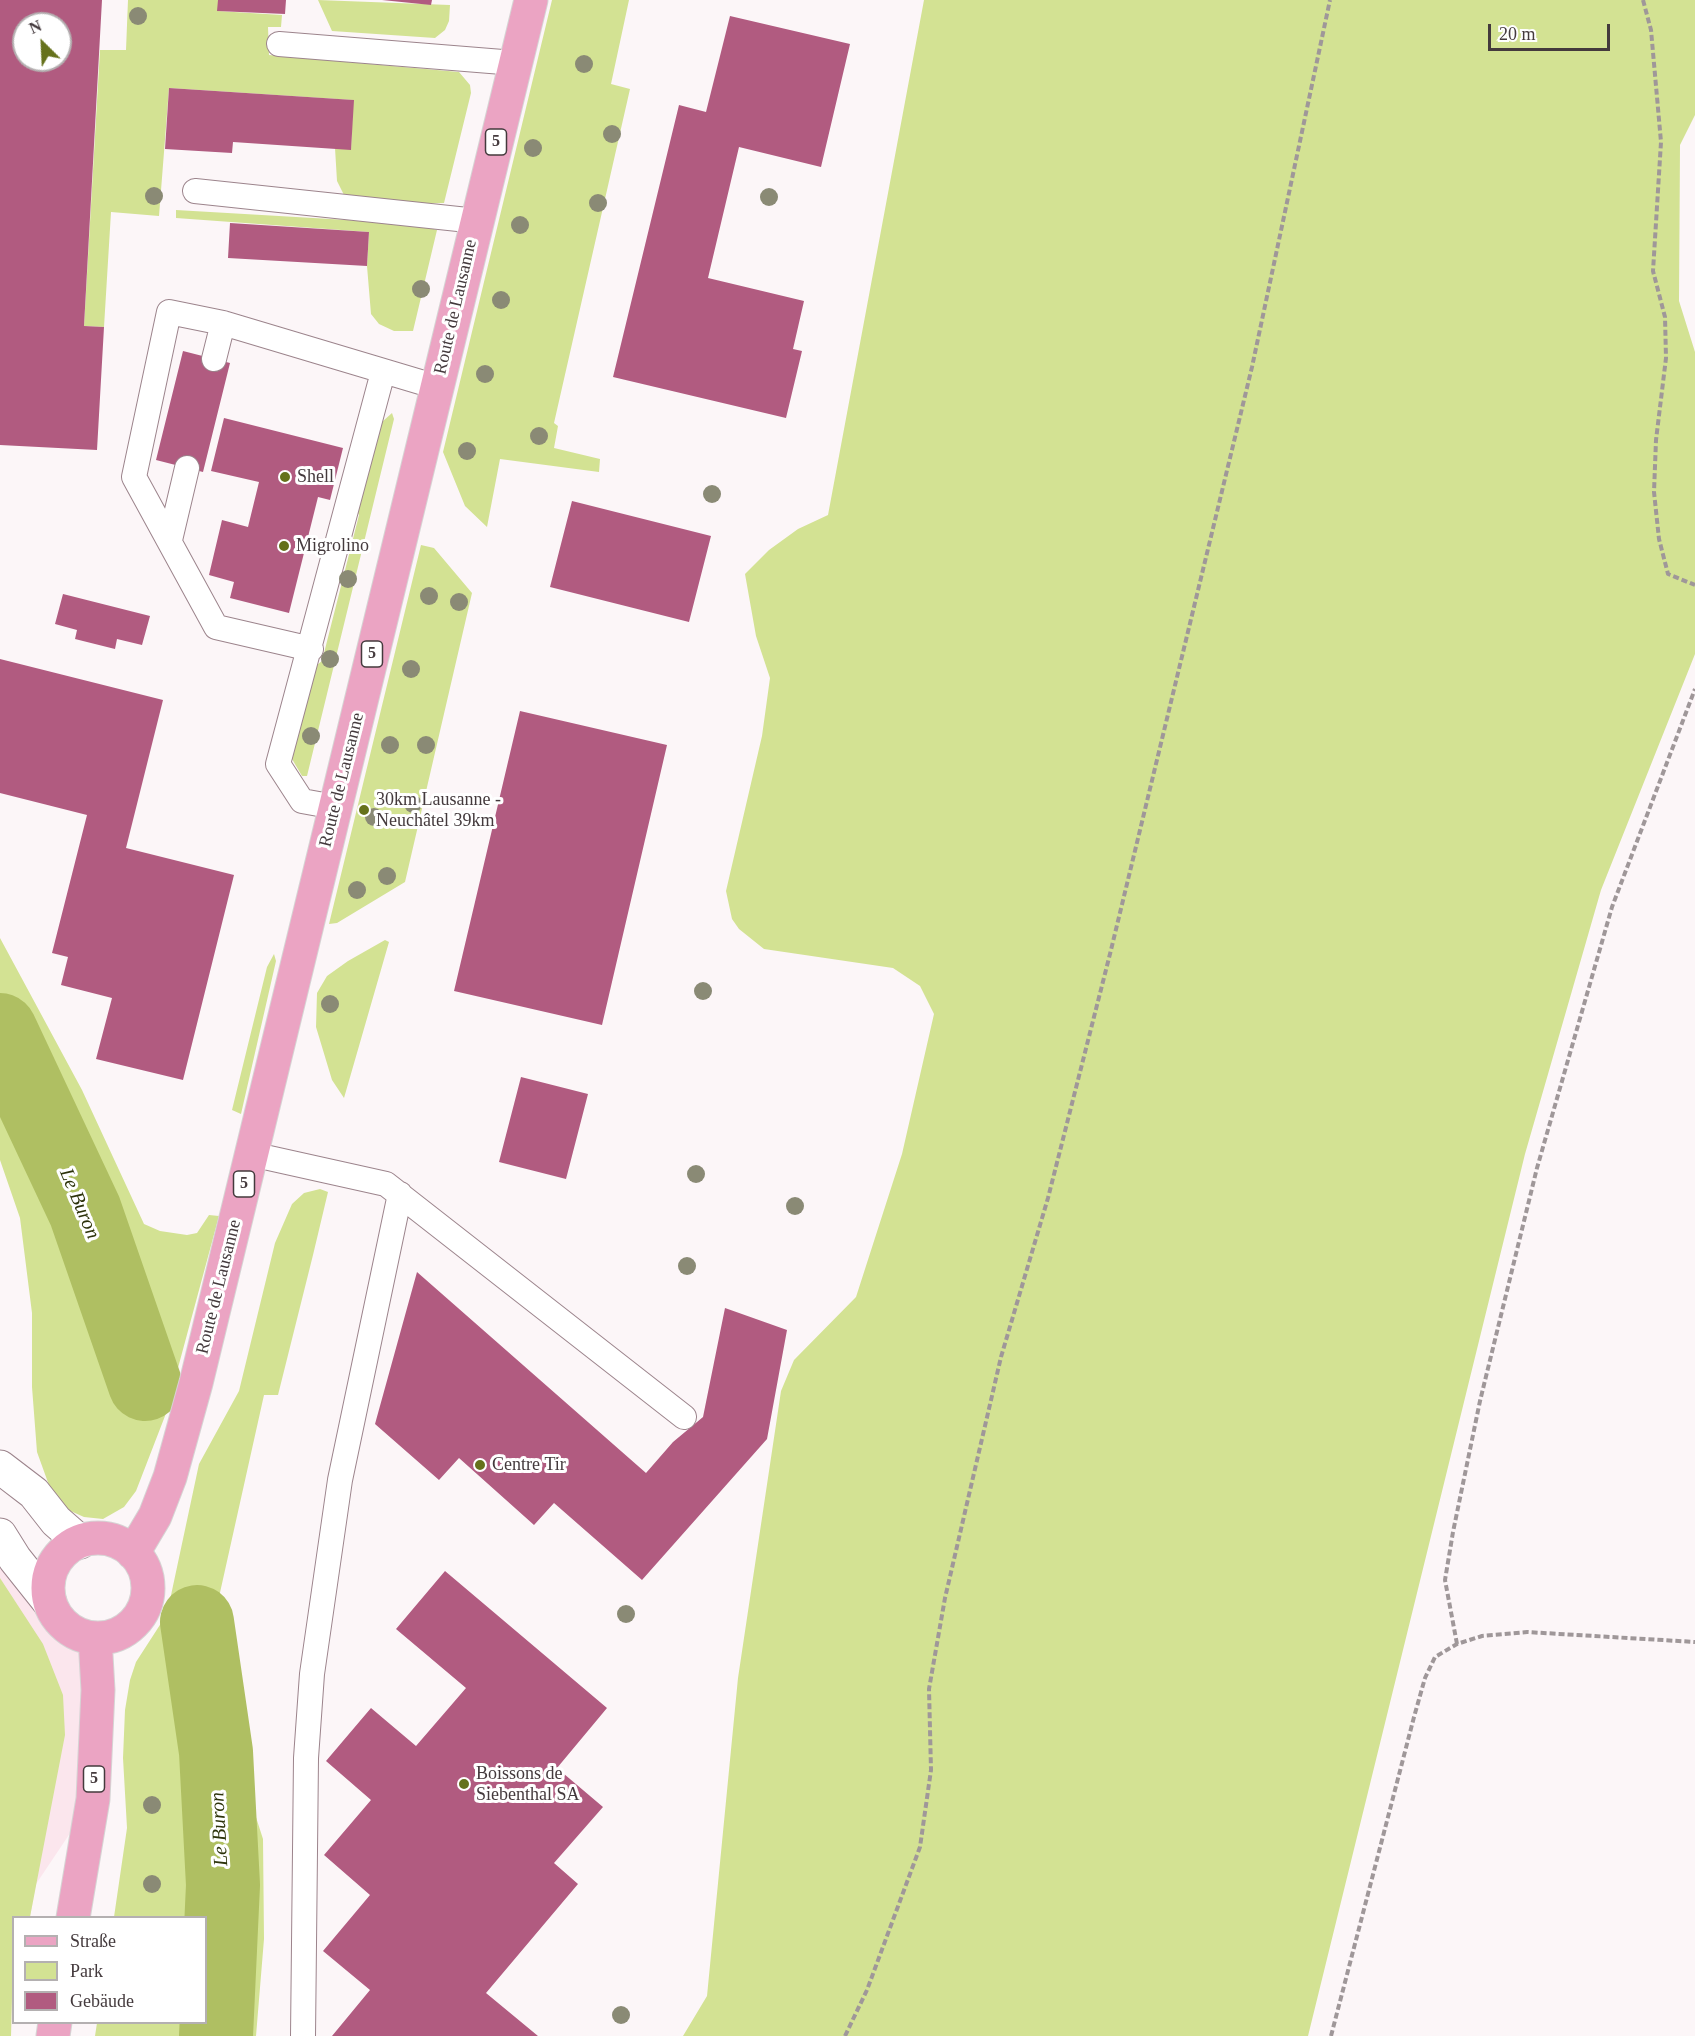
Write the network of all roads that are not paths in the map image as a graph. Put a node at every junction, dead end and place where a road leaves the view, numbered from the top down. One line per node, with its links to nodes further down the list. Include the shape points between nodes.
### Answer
1 (531, 0): 3 (main road, Route de Lausanne / 5)
2 (279, 44): 3 (lane)
3 (515, 63): 5 (main road, Route de Lausanne / 5)
4 (195, 191): 5 (lane)
5 (477, 220): 9 (main road, Route de Lausanne / 5)
6 (224, 323): 7 (lane); 8 (lane); 11 (lane, via 169,312 134,477)
7 (214, 359)
8 (383, 372): 9 (lane); 12 (lane)
9 (437, 387): 13 (main road, Route de Lausanne / 5)
10 (187, 468): 11 (lane)
11 (170, 540): 12 (lane, via 216,627)
12 (311, 649): 13 (lane, via 278,764 302,801)
13 (335, 807): 14 (main road, Route de Lausanne / 5)
14 (251, 1154): 15 (lane, via 386,1184); 20 (main road, Route de Lausanne / 5, via 170,1478 155,1516)
15 (400, 1194): 16 (lane); 24 (lane, via 340,1480 312,1674 306,1758)
16 (684, 1418)
17 (0, 1467): 19 (main road, via 34,1493 56,1521)
18 (0, 1535): 21 (main road)
19 (80, 1542): 20 (main road, via 108,1539); 21 (main road, via 64,1552 53,1566 48,1585)
20 (133, 1553): 22 (main road, via 147,1580 147,1597 141,1613 131,1626 116,1635)
21 (50, 1603): 22 (main road, via 69,1629)
22 (96, 1638): 23 (main road, 5, via 93,1799)
23 (73, 1916)
24 (303, 2036)

